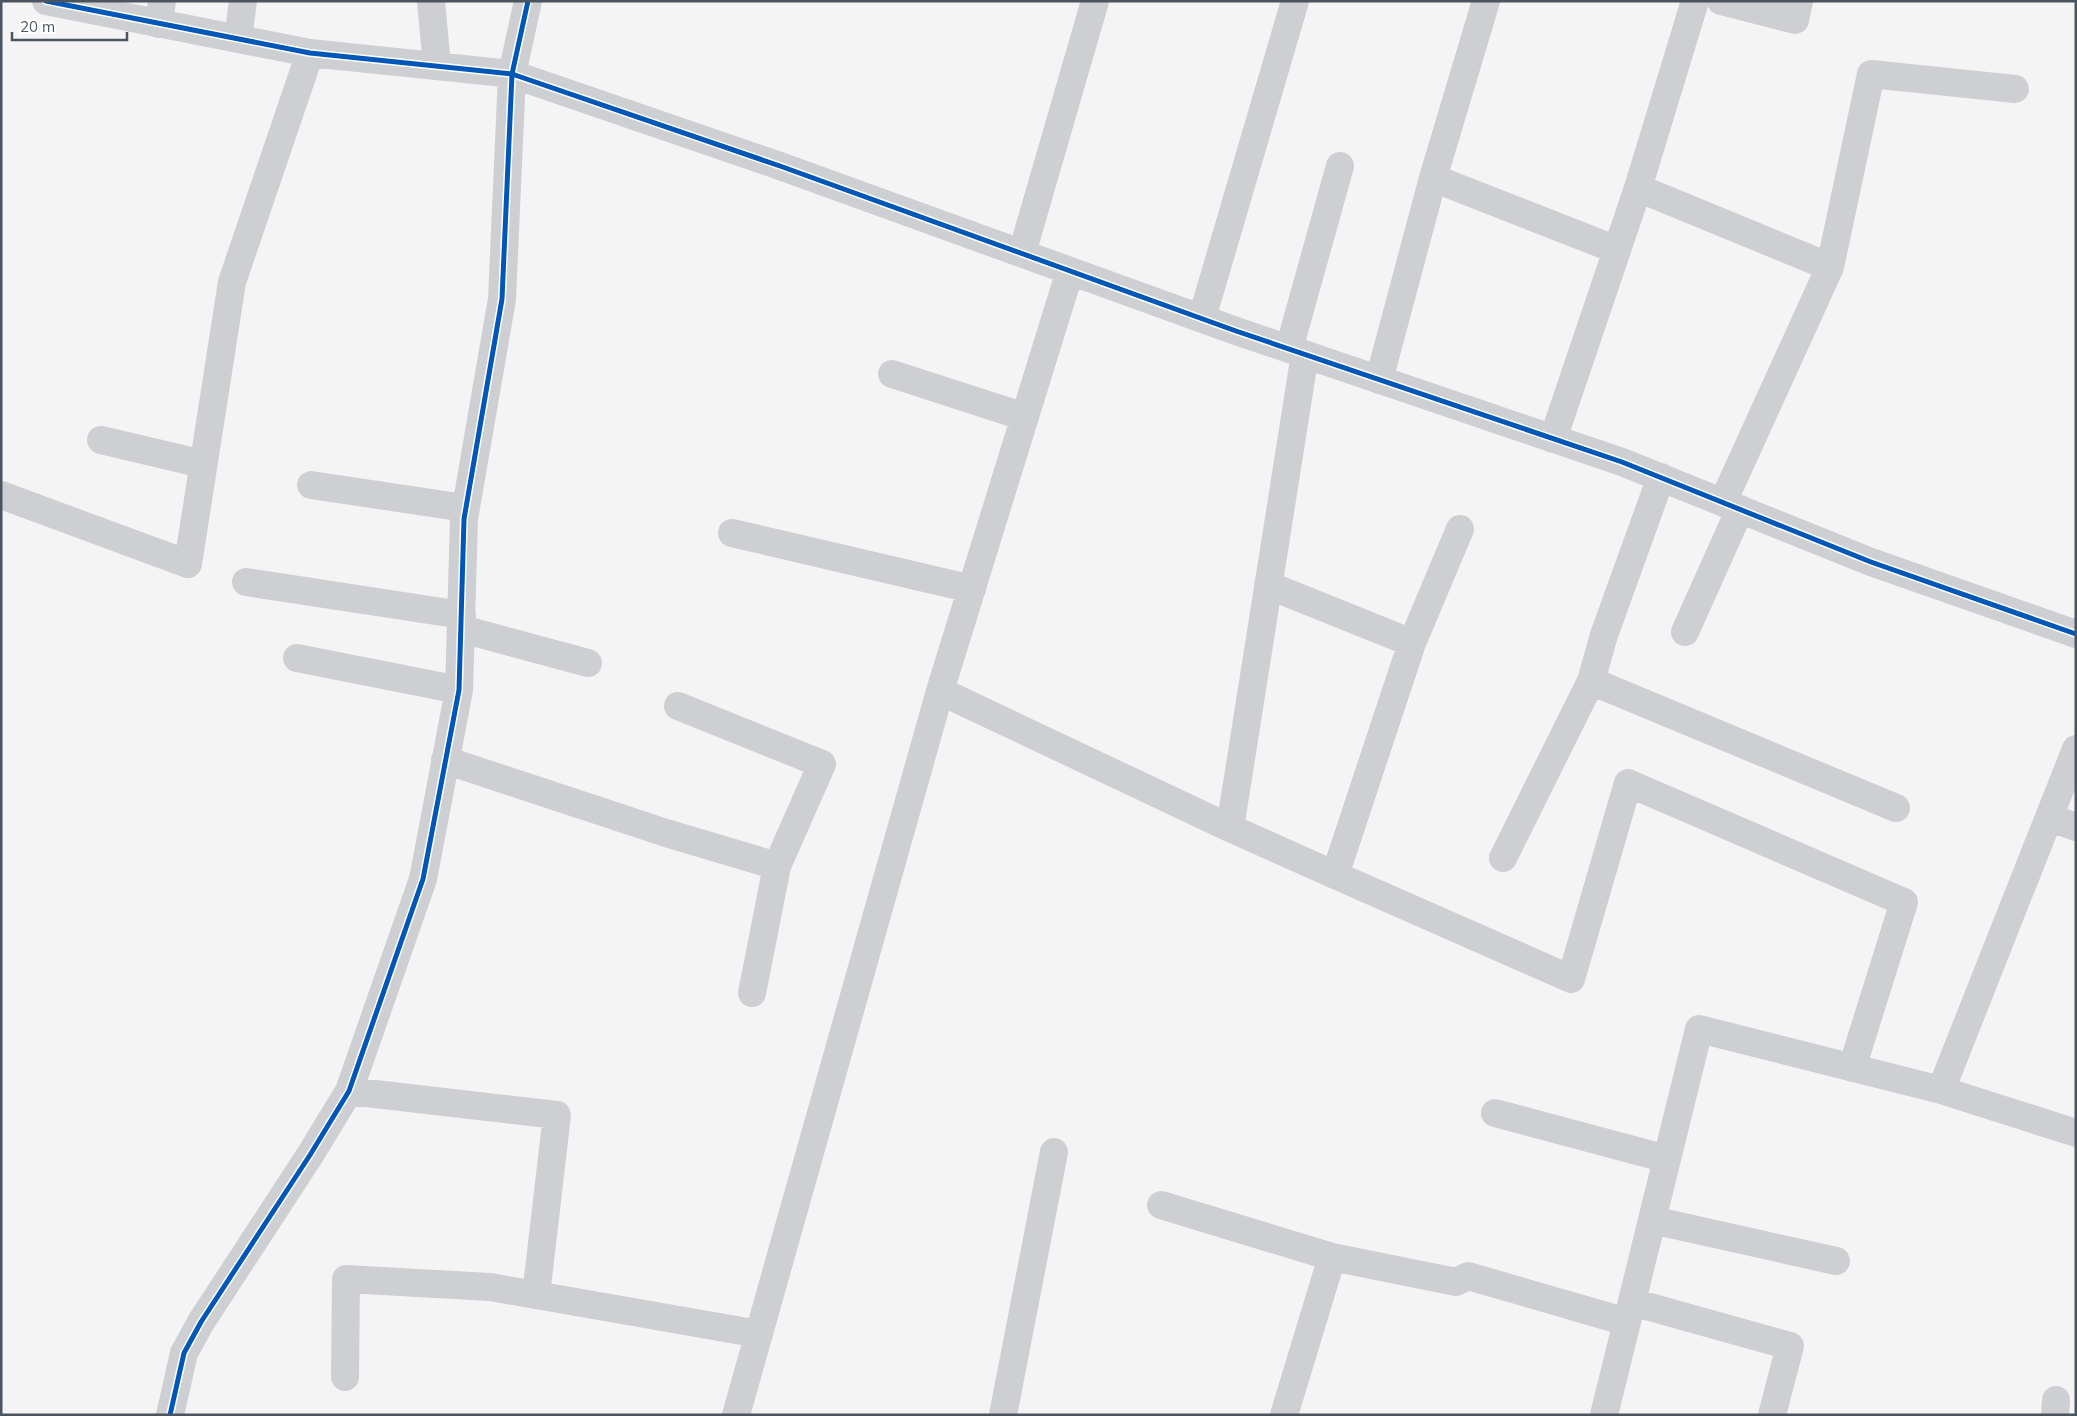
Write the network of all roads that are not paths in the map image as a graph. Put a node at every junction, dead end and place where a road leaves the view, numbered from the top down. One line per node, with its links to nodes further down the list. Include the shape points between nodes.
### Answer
1 (46, 1): 11 (street)
2 (243, 1): 12 (street)
3 (432, 1): 14 (street)
4 (528, 1): 15 (street)
5 (1095, 1): 21 (street)
6 (1295, 1): 24 (street)
7 (1486, 1): 18 (street)
8 (1695, 1): 19 (street)
9 (1721, 1): 10 (street, via 1795,20)
10 (1799, 1)
11 (161, 13): 12 (street)
12 (238, 39): 13 (street)
13 (310, 54): 14 (street); 31 (street, via 232,282)
14 (437, 66): 15 (street)
15 (512, 74): 21 (street); 36 (street, via 502,300)
16 (2015, 89): 22 (street, via 1871,74)
17 (1340, 166): 25 (street)
18 (1433, 178): 20 (street); 27 (street)
19 (1638, 188): 20 (street); 22 (street)
20 (1617, 250): 29 (street)
21 (1022, 253): 23 (street)
22 (1830, 268): 35 (street)
23 (1070, 271): 24 (street); 28 (street)
24 (1202, 318): 25 (street)
25 (1297, 351): 27 (street); 40 (street)
26 (892, 374): 28 (street)
27 (1379, 380): 29 (street)
28 (1025, 417): 41 (street)
29 (1553, 439): 32 (street)
30 (101, 440): 31 (street)
31 (203, 464): 34 (street, via 188,564)
32 (1661, 477): 35 (street); 48 (street, via 1604,635)
33 (311, 485): 36 (street)
34 (1, 495)
35 (1732, 506): 43 (street); 44 (street, via 1870,562)
36 (465, 508): 42 (street)
37 (1460, 529): 45 (street)
38 (732, 534): 41 (street)
39 (246, 582): 42 (street)
40 (1268, 585): 45 (street); 57 (street)
41 (972, 589): 50 (street)
42 (462, 622): 47 (street); 49 (street)
43 (1685, 632)
44 (2076, 634)
45 (1412, 643): 60 (street)
46 (298, 658): 49 (street)
47 (588, 662)
48 (1591, 681): 54 (street); 58 (street)
49 (459, 690): 53 (street)
50 (940, 691): 57 (street); 75 (street)
51 (678, 706): 59 (street, via 822,764)
52 (2076, 749): 55 (street)
53 (445, 760): 59 (street); 64 (street, via 423,879)
54 (1896, 808)
55 (2049, 817): 56 (street); 63 (street)
56 (2076, 827)
57 (1230, 828): 60 (street)
58 (1503, 858)
59 (777, 866): 61 (street)
60 (1334, 875): 62 (street, via 1571,979 1628,783 1904,902)
61 (752, 993)
62 (1852, 1068): 63 (street); 68 (street, via 1698,1029)
63 (1941, 1090): 66 (street)
64 (349, 1091): 73 (street, via 557,1115); 77 (street, via 200,1322 184,1354)
65 (1495, 1113): 68 (street)
66 (2076, 1134)
67 (1054, 1152): 79 (street)
68 (1667, 1159): 70 (street)
69 (1160, 1205): 71 (street)
70 (1652, 1220): 72 (street); 74 (street)
71 (1332, 1257): 74 (street, via 1456,1282 1468,1276); 80 (street)
72 (1836, 1261)
73 (536, 1295): 75 (street); 76 (street, via 490,1287 346,1280)
74 (1629, 1312): 81 (street); 82 (street, via 1790,1346)
75 (759, 1334): 78 (street)
76 (345, 1377)
77 (170, 1415)
78 (736, 1415)
79 (1003, 1415)
80 (1284, 1415)
81 (1604, 1415)
82 (1772, 1415)

